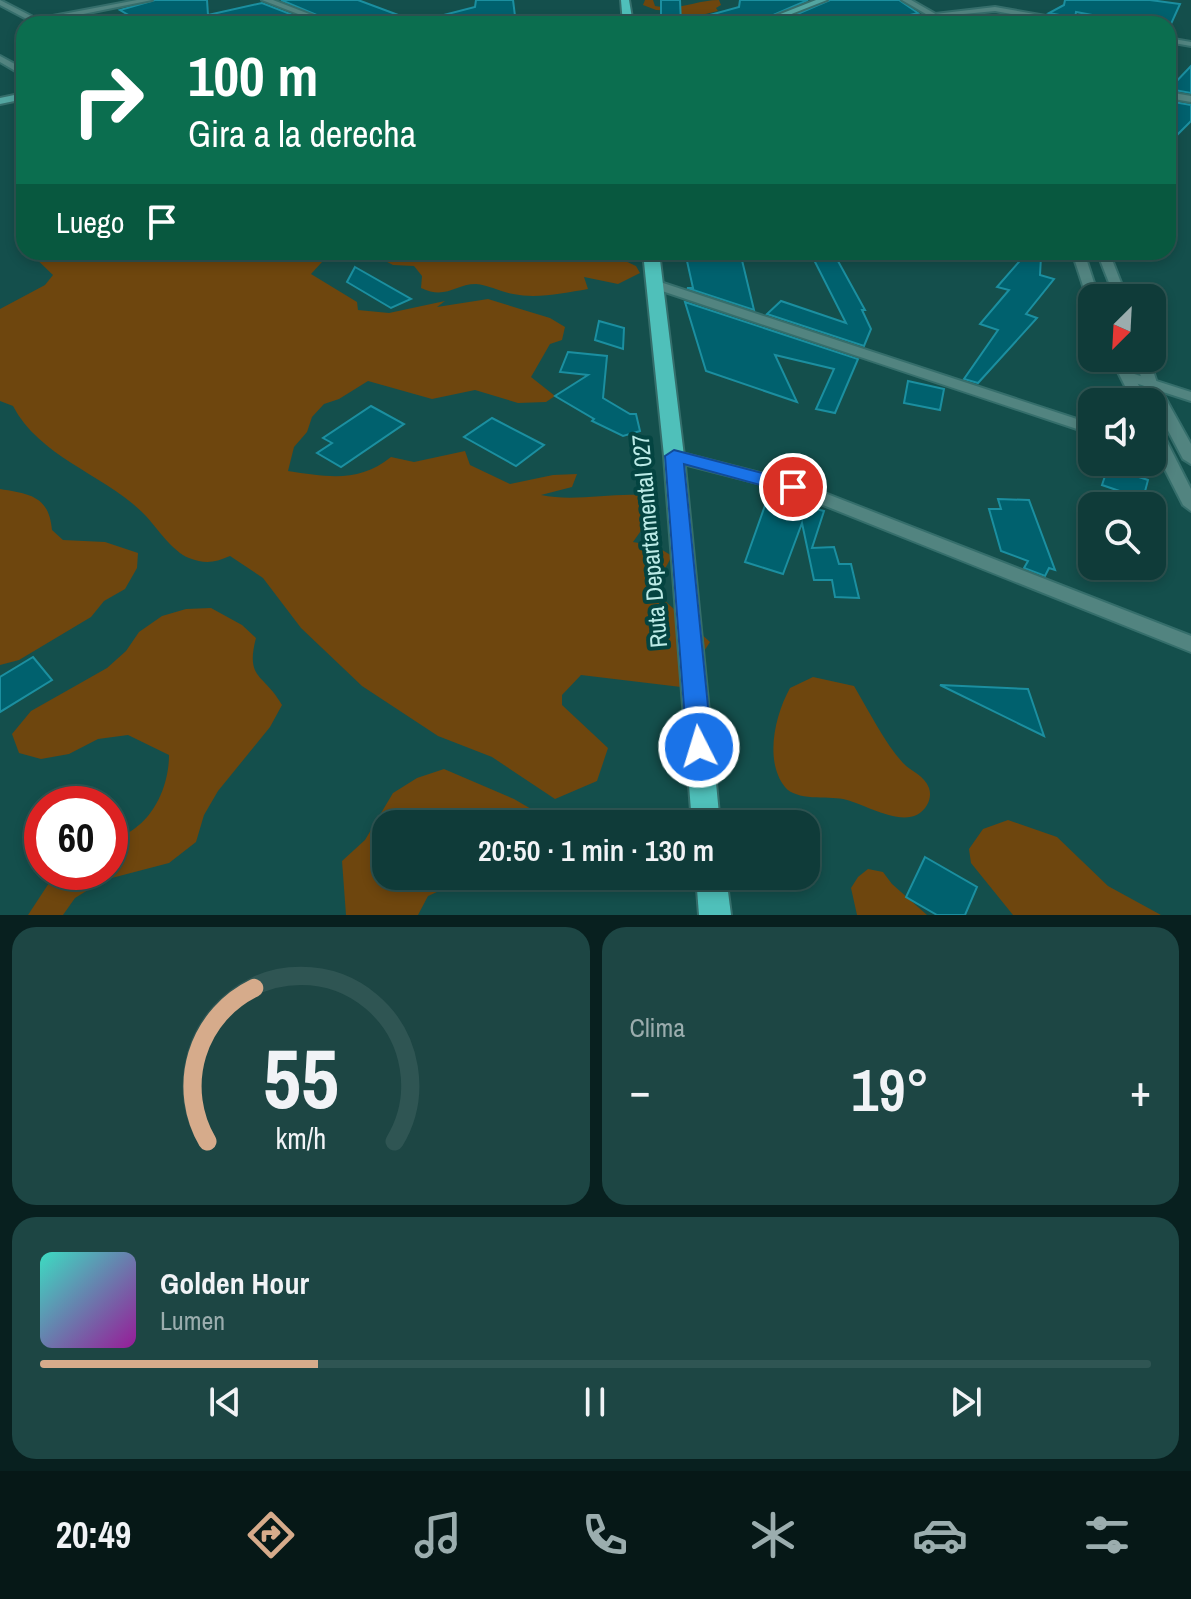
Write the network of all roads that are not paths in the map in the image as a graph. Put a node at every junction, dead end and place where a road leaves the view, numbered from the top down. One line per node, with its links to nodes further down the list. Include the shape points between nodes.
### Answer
1 (148, 0): 8 (street)
2 (266, 0): 9 (street)
3 (823, 0): 10 (main road)
4 (894, 0): 11 (street)
5 (906, 0): 12 (street)
6 (0, 2): 7 (street)
7 (27, 16)
8 (73, 16)
9 (309, 16)
10 (780, 16)
11 (922, 16)
12 (930, 16)
13 (952, 16): 14 (street, via 995,9)
14 (1035, 16)
15 (652, 260): 18 (main road, Ruta Departamental 027)
16 (1081, 260): 19 (street)
17 (1106, 260): 20 (street)
18 (654, 284): 27 (street); 28 (main road, Ruta Departamental 027)
19 (1088, 284)
20 (1116, 284)
21 (1126, 372): 23 (street)
22 (1146, 372): 24 (street)
23 (1128, 376): 24 (street); 25 (street)
24 (1150, 383): 26 (street); 29 (street)
25 (1134, 388)
26 (1191, 397)
27 (1078, 424)
28 (674, 456): 32 (street, via 793,487); 33 (main road, Ruta Departamental 027)
29 (1191, 459)
30 (1166, 464): 31 (street)
31 (1191, 505)
32 (1191, 644)
33 (705, 810)
34 (712, 890): 35 (main road)
35 (715, 915)

